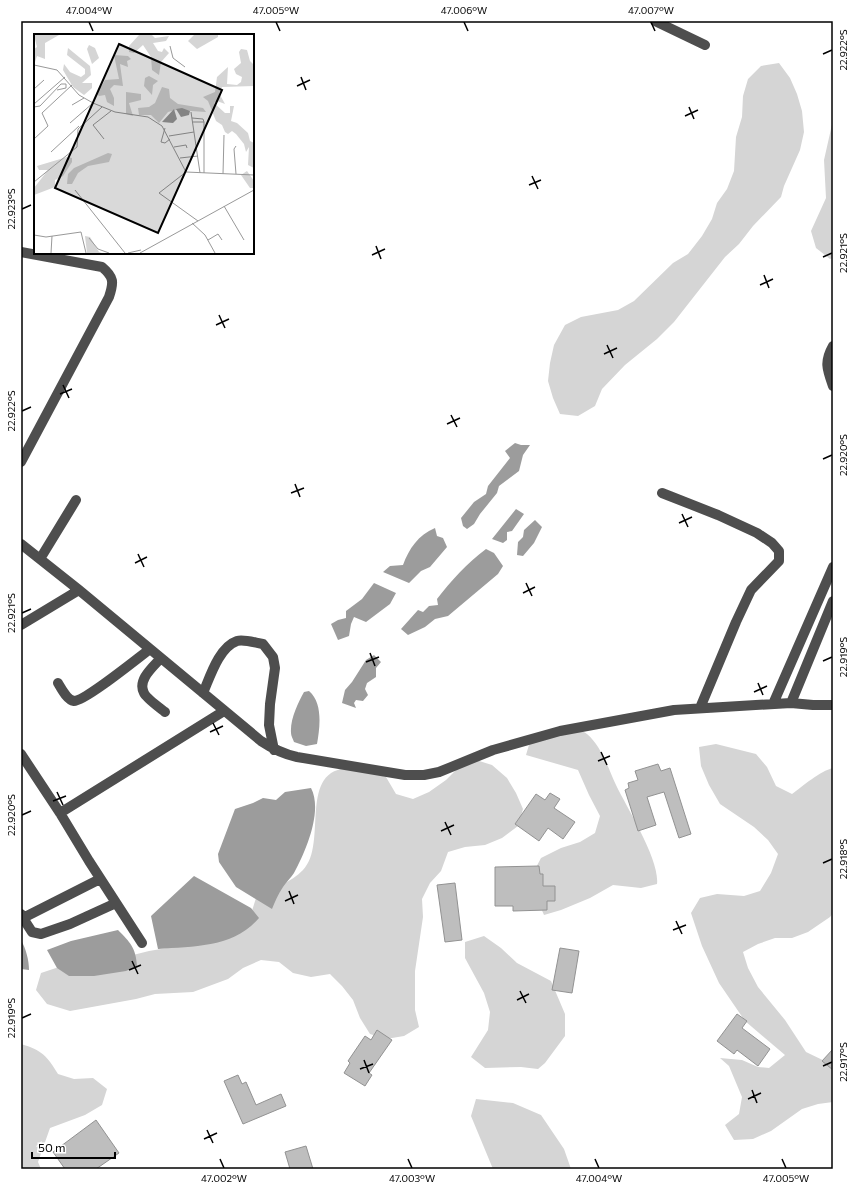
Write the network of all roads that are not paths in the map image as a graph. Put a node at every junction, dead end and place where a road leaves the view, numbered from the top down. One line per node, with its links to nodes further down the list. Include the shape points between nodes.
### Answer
1 (655, 21): 2 (street)
2 (706, 45)
3 (21, 252): 6 (street, via 102,267 110,275 113,285)
4 (833, 346): 5 (street, via 826,361)
5 (833, 386)
6 (21, 462)
7 (662, 493): 22 (street, via 757,533 779,551 779,560 751,590)
8 (76, 500): 10 (street)
9 (21, 544): 10 (street)
10 (40, 559): 12 (street)
11 (833, 567): 20 (street)
12 (79, 590): 14 (street); 15 (street)
13 (833, 601): 19 (street)
14 (21, 625)
15 (150, 649): 16 (street); 17 (street, via 83,698 75,701 69,700)
16 (161, 658): 18 (street); 24 (street, via 145,677 142,685 144,694)
17 (58, 683)
18 (203, 693): 23 (street); 25 (street, via 225,649 238,641 263,644 273,657 269,725)
19 (791, 703): 20 (street); 21 (street)
20 (773, 704): 22 (street)
21 (833, 705)
22 (700, 708): 25 (street, via 674,710 560,731 493,750 439,772 424,775 405,775 285,755)
23 (224, 711): 25 (street); 27 (street)
24 (165, 712)
25 (274, 750)
26 (21, 754): 27 (street)
27 (60, 813): 28 (street)
28 (100, 879): 29 (street); 30 (street)
29 (116, 903): 30 (street, via 70,924 40,934 32,932); 31 (street)
30 (22, 916)
31 (142, 943)

